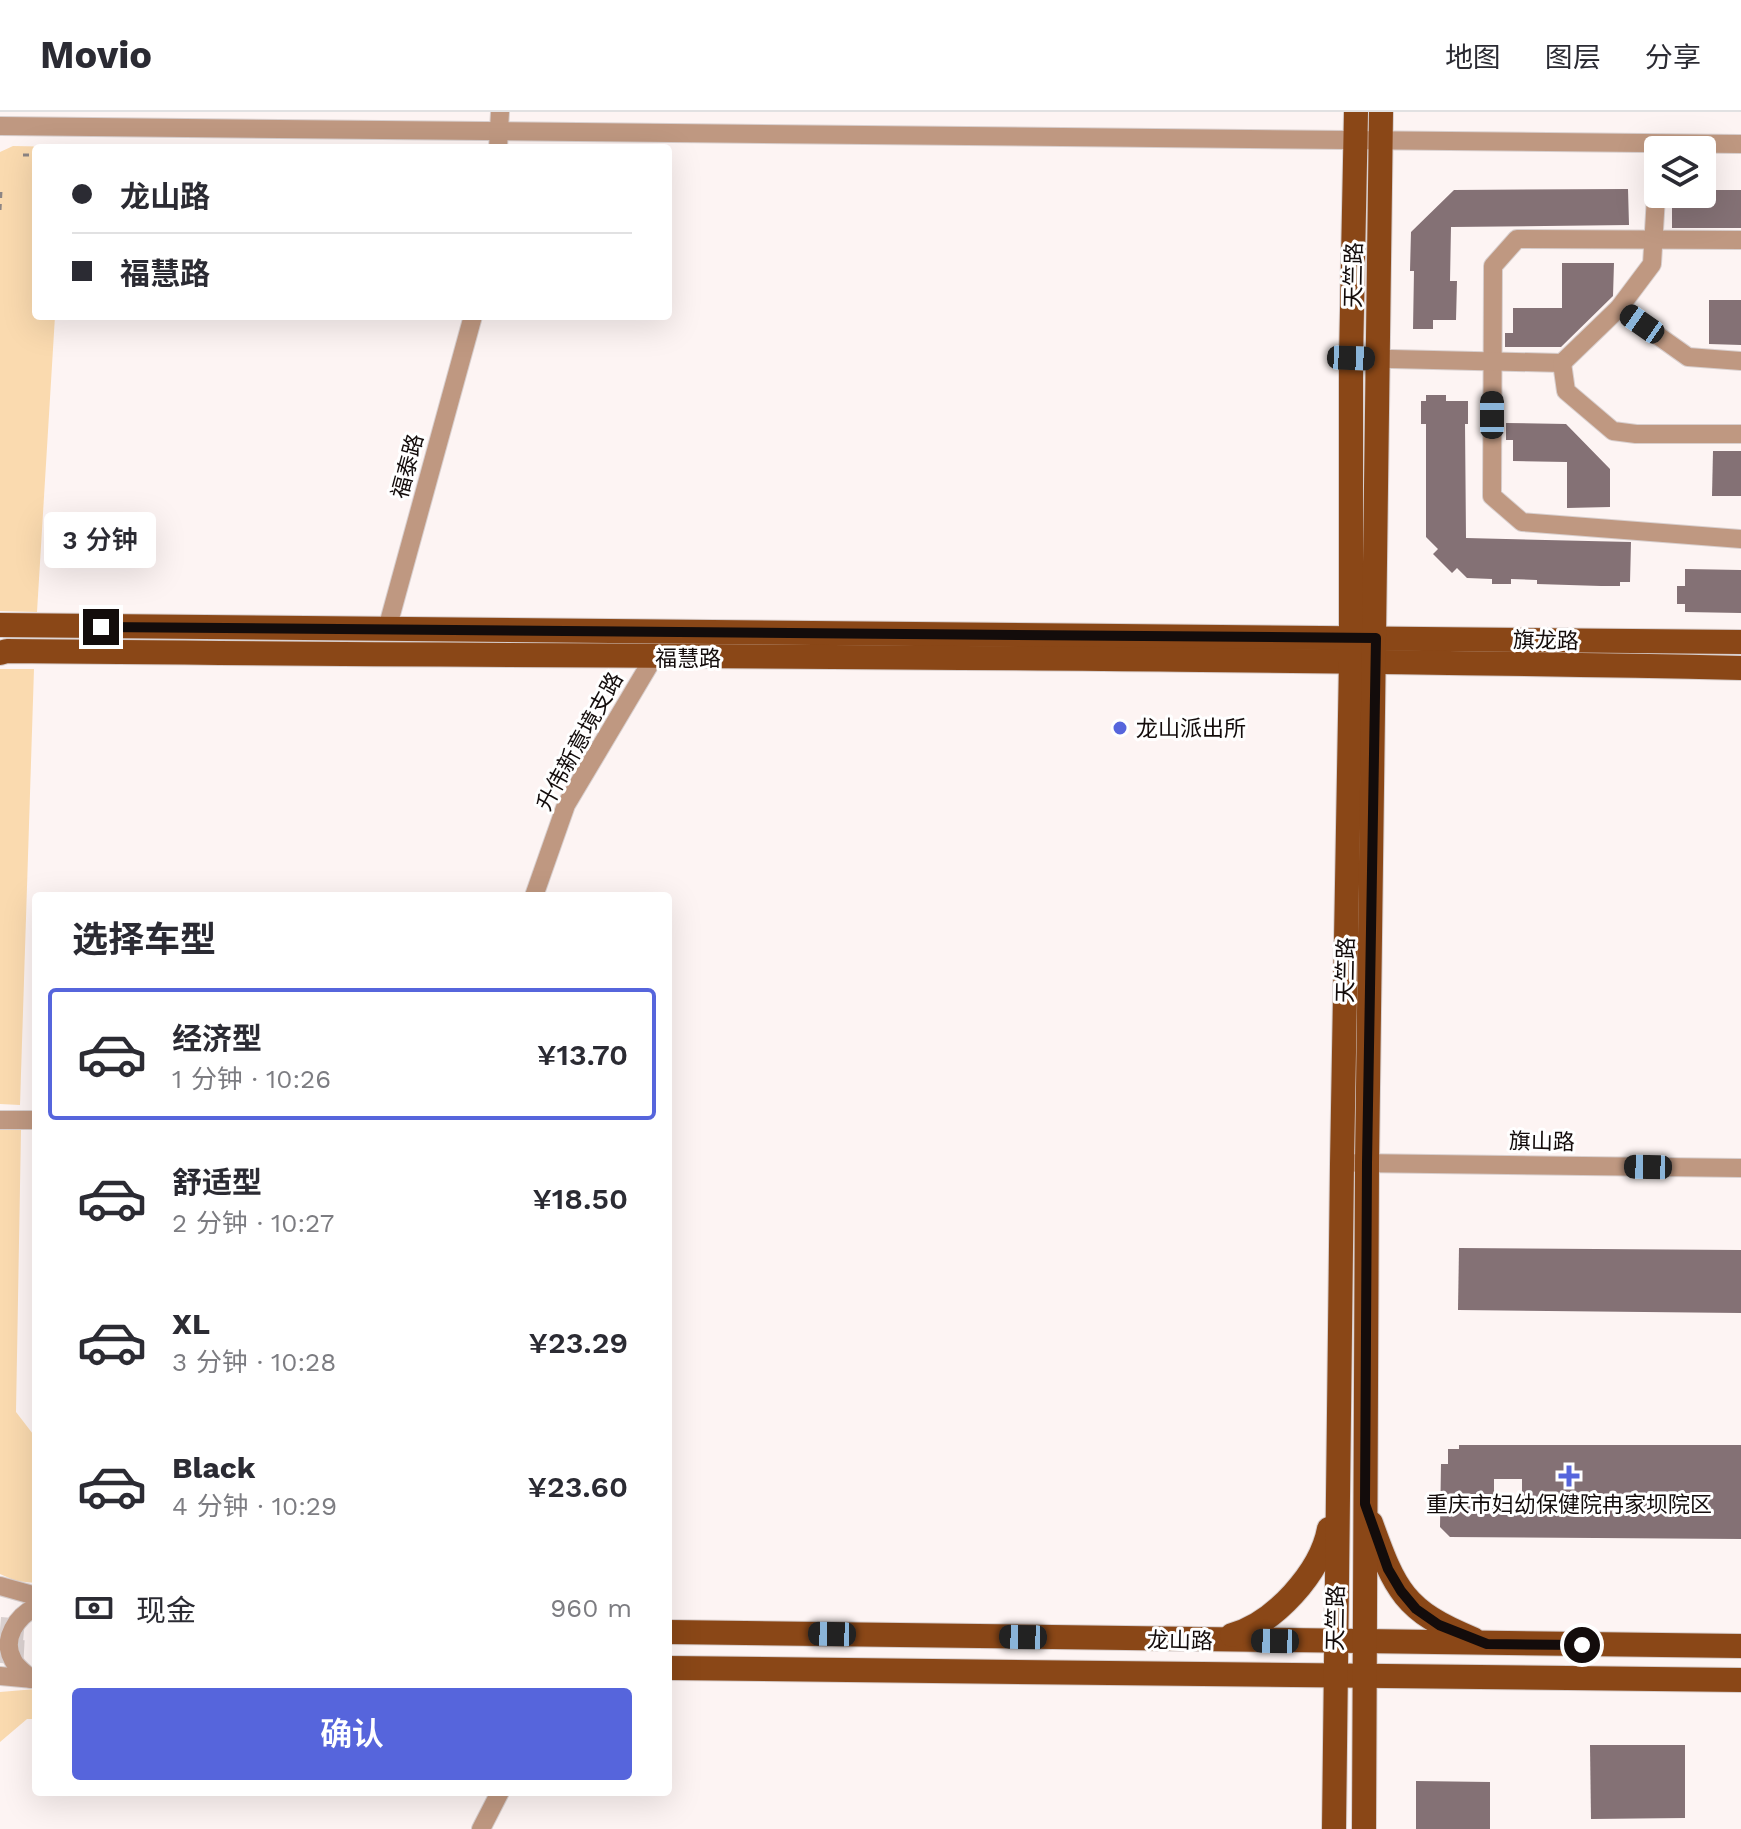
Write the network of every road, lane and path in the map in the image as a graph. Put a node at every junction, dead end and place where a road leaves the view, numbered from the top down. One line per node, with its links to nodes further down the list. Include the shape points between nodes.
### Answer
1 (500, 112): 5 (street)
2 (1356, 112): 6 (main road, 天竺路)
3 (1381, 112): 7 (main road, 天竺路)
4 (0, 126): 5 (street)
5 (499, 140): 6 (street)
6 (1355, 140): 7 (street); 20 (main road, 天竺路)
7 (1381, 141): 10 (street); 21 (main road, 天竺路)
8 (1741, 144): 9 (street)
9 (1716, 145)
10 (1644, 147)
11 (23, 155): 12 (path)
12 (32, 155)
13 (1, 191): 15 (path)
14 (1656, 208): 16 (street)
15 (0, 210)
16 (1655, 239): 17 (street); 18 (street, via 1652,264); 22 (street, via 1517,239 1493,266)
17 (1741, 240)
18 (1619, 308): 23 (street, via 1688,357); 24 (street)
19 (472, 320): 27 (street, 福泰路)
20 (1351, 358): 21 (street); 30 (main road, 天竺路)
21 (1378, 358): 22 (street); 30 (main road, 天竺路)
22 (1492, 361): 24 (street); 26 (street, via 1492,496 1522,522)
23 (1741, 361)
24 (1562, 363): 25 (street, via 1566,391 1613,431)
25 (1741, 434)
26 (1741, 539)
27 (387, 629): 28 (main road, 福慧路); 30 (main road, 福慧路)
28 (2, 639): 31 (main road, 福慧路)
29 (1741, 642): 30 (main road, 旗龙路)
30 (1363, 649): 31 (main road, 福慧路); 32 (main road); 36 (main road, 天竺路); 37 (main road, 天竺路)
31 (654, 657): 33 (street, 升伟新意境支路, via 566,805)
32 (1741, 668)
33 (535, 892)
34 (0, 1120): 35 (street)
35 (32, 1120)
36 (1367, 1163): 37 (street, 旗山路); 38 (street, 旗山路); 40 (main road, 天竺路)
37 (1342, 1164): 39 (main road, 天竺路)
38 (1741, 1168)
39 (1337, 1483): 47 (main road, via 1318,1563 1257,1626); 48 (main road, 天竺路)
40 (1365, 1504): 49 (main road, 天竺路); 50 (main road, via 1388,1569 1416,1609 1439,1625)
41 (0, 1586): 43 (street)
42 (0, 1597): 44 (street)
43 (32, 1597)
44 (32, 1598)
45 (32, 1609): 56 (street, via 13,1625 9,1642 12,1660)
46 (672, 1632): 47 (main road, 龙山路)
47 (1214, 1640): 48 (main road, 龙山路)
48 (1335, 1642): 49 (main road, 龙山路); 53 (main road, 天竺路)
49 (1364, 1643): 50 (main road, 龙山路); 55 (main road, 天竺路)
50 (1487, 1644): 51 (main road, 龙山路)
51 (1741, 1646)
52 (672, 1669): 53 (main road, 龙山路)
53 (1335, 1675): 55 (main road, 龙山路); 63 (main road, 天竺路)
54 (0, 1676): 57 (street)
55 (1364, 1676): 59 (main road, 龙山路); 64 (main road, 天竺路)
56 (32, 1677)
57 (32, 1679)
58 (32, 1679): 60 (street)
59 (1741, 1680)
60 (0, 1683)
61 (498, 1796): 62 (street)
62 (481, 1829)
63 (1334, 1829)
64 (1364, 1829)

